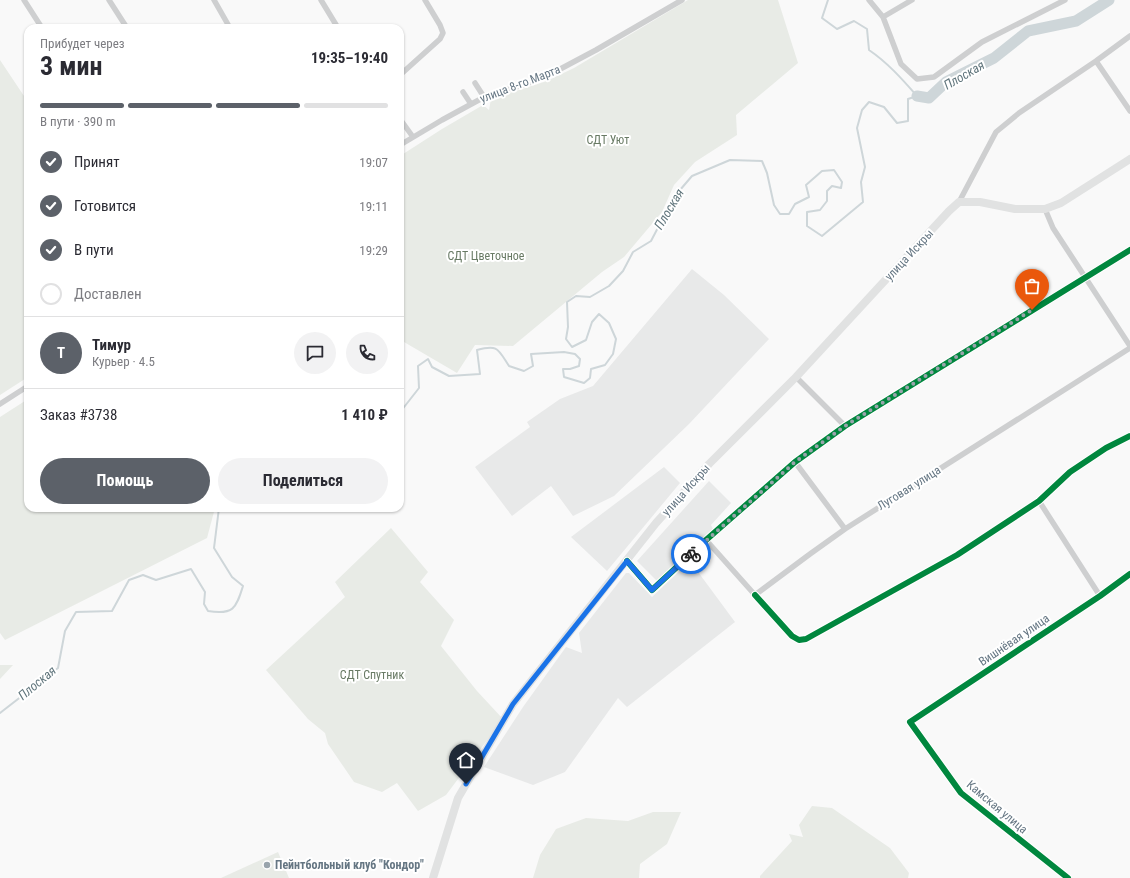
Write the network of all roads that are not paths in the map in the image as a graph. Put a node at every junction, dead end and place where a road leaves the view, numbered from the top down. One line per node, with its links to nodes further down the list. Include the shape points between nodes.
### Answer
1 (24, 0): 11 (street)
2 (110, 0): 12 (street)
3 (214, 0): 13 (street)
4 (321, 0): 14 (street)
5 (426, 0): 17 (street, via 442,33 440,39)
6 (682, 0): 20 (street, улица 8-го Марта, via 548,75)
7 (869, 0): 10 (street)
8 (912, 0): 10 (street)
9 (1065, 0): 10 (street, via 982,42 934,77 917,78 901,64)
10 (883, 17)
11 (39, 24)
12 (125, 24)
13 (228, 24)
14 (336, 24)
15 (1130, 36): 16 (street)
16 (1096, 60): 22 (street); 27 (street, via 996,132)
17 (404, 71)
18 (476, 83): 20 (street)
19 (463, 92): 21 (street)
20 (484, 97): 21 (street, улица 8-го Марта)
21 (471, 104): 24 (street, улица 8-го Марта)
22 (1130, 111)
23 (404, 125): 24 (street)
24 (413, 137): 25 (street, улица 8-го Марта)
25 (404, 143)
26 (1130, 159): 28 (main road, via 1061,203)
27 (959, 202): 28 (main road, via 980,202 1015,209); 32 (main road, улица Искры)
28 (1045, 209): 30 (street, via 1053,228)
29 (1130, 250): 30 (street)
30 (1086, 277): 31 (street); 35 (street)
31 (1130, 347): 39 (street, Луговая улица)
32 (796, 377): 35 (street); 41 (main road, улица Искры, via 706,468 656,523)
33 (24, 389): 34 (street)
34 (0, 404)
35 (845, 426): 37 (street)
36 (1130, 436): 38 (street, via 1106,448 1070,472)
37 (795, 462): 39 (street); 40 (street)
38 (1039, 501): 43 (street, via 957,555 806,638 799,640 792,636); 44 (street)
39 (845, 529): 43 (street, Луговая улица)
40 (706, 540): 41 (street, via 652,590); 43 (street)
41 (627, 561): 46 (main road, улица Искры, via 513,704 458,798)
42 (1130, 574): 44 (street, Вишнёвая улица)
43 (755, 596)
44 (1100, 596): 45 (street, Вишнёвая улица)
45 (910, 722): 47 (street, Камская улица, via 961,793)
46 (433, 878)
47 (1068, 878)

